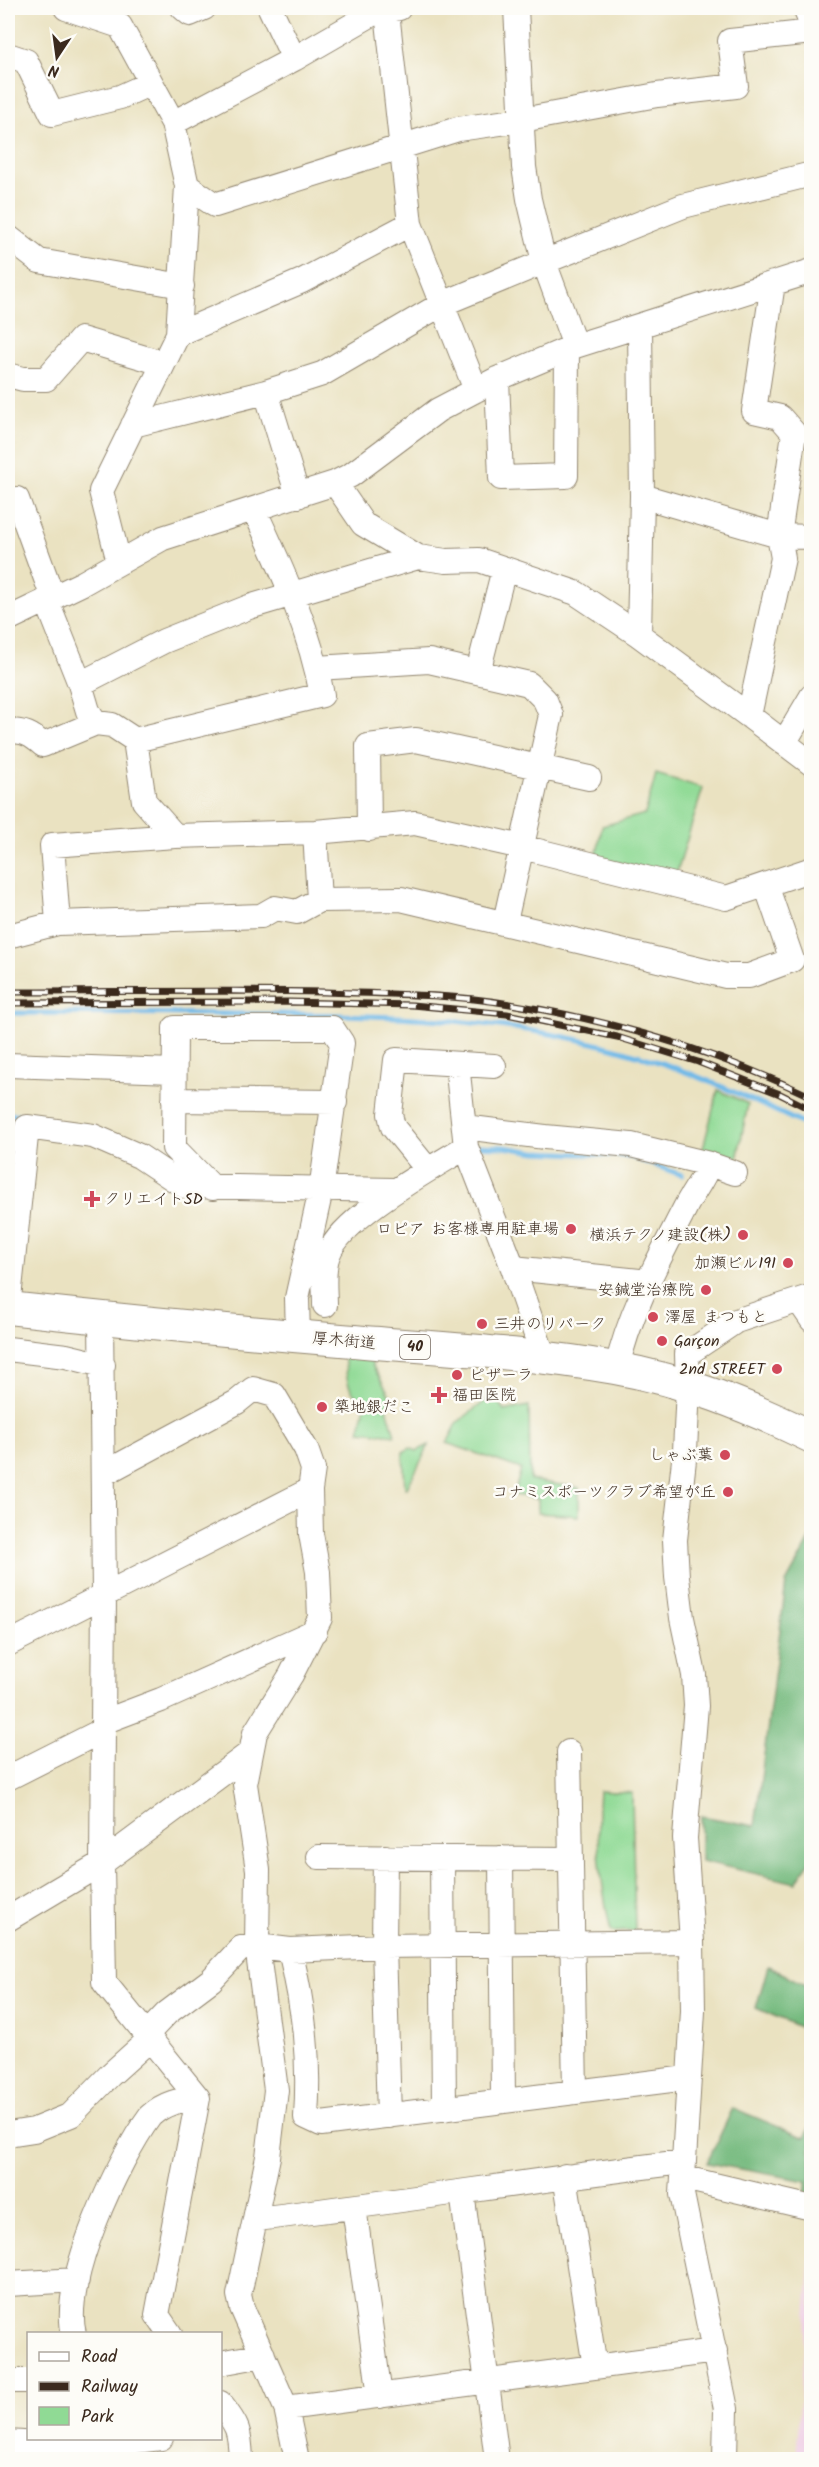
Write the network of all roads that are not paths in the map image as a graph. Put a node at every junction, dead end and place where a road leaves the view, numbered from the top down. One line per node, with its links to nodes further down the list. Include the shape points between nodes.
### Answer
1 (66, 8): 12 (street, via 120,26)
2 (183, 8): 3 (street, via 190,14)
3 (204, 8)
4 (270, 8): 11 (street)
5 (516, 8): 13 (street)
6 (805, 8): 8 (street)
7 (393, 10): 11 (street, via 372,14); 15 (street)
8 (812, 26)
9 (812, 32): 13 (street, via 730,41 736,86 657,95)
10 (8, 55): 12 (street, via 26,61 52,114 120,97)
11 (294, 59): 14 (street)
12 (151, 83): 14 (street)
13 (522, 120): 15 (street, via 458,129); 20 (street, via 524,167)
14 (173, 123): 17 (street)
15 (401, 147): 17 (street, via 215,205); 18 (street)
16 (812, 174): 20 (street, via 683,206)
17 (188, 186): 23 (street)
18 (410, 224): 24 (street); 26 (street, via 302,281)
19 (8, 237): 23 (street, via 39,261)
20 (544, 262): 24 (street); 27 (street)
21 (812, 272): 22 (street)
22 (773, 283): 25 (street); 38 (street, via 754,411 780,417 794,433)
23 (182, 286): 26 (street)
24 (442, 304): 30 (street); 31 (street, via 322,374)
25 (640, 327): 27 (street); 35 (street)
26 (178, 334): 28 (street)
27 (571, 348): 30 (street); 30 (street, via 566,476 501,478)
28 (162, 363): 29 (street, via 81,339 46,379); 32 (street)
29 (8, 375)
30 (486, 385): 33 (street, via 438,410 351,475)
31 (266, 392): 32 (street); 34 (street)
32 (133, 425): 41 (street, via 101,491)
33 (334, 483): 34 (street); 40 (street, via 363,524)
34 (298, 496): 37 (street)
35 (642, 496): 38 (street); 46 (street)
36 (17, 499): 44 (street)
37 (254, 509): 41 (street, via 163,538); 43 (street)
38 (779, 536): 39 (street); 51 (street, via 783,558)
39 (812, 537)
40 (418, 557): 42 (street, via 479,560); 43 (street)
41 (119, 561): 44 (street)
42 (504, 569): 46 (street, via 576,593); 48 (street)
43 (293, 593): 47 (street); 49 (street, via 249,606 164,641)
44 (50, 599): 45 (street); 49 (street)
45 (8, 619)
46 (639, 635): 51 (street)
47 (317, 668): 48 (street, via 429,661); 54 (street, via 322,695)
48 (478, 672): 57 (street, via 529,684 545,700 551,715)
49 (80, 684): 52 (street)
50 (812, 696): 55 (street)
51 (749, 716): 55 (street)
52 (96, 723): 53 (street, via 43,745 23,731); 54 (street, via 112,725)
53 (8, 731)
54 (135, 740): 61 (street, via 144,801)
55 (784, 743): 56 (street)
56 (812, 764)
57 (540, 768): 58 (street); 59 (street, via 416,740 368,746); 62 (street)
58 (589, 778)
59 (369, 829): 60 (street); 62 (street, via 415,823)
60 (315, 832): 61 (street); 65 (street)
61 (175, 836): 67 (street, via 52,845)
62 (522, 847): 64 (street, via 726,898); 66 (street)
63 (812, 868): 64 (street)
64 (766, 885): 66 (street, via 792,960 748,976 726,976)
65 (319, 900): 66 (street, via 401,899); 67 (street, via 297,912 275,908 261,916)
66 (505, 922)
67 (58, 923): 68 (street)
68 (8, 936)
69 (457, 1064): 71 (street); 75 (street); 77 (street, via 396,1060 390,1114 393,1127)
70 (8, 1065): 72 (street)
71 (494, 1066)
72 (173, 1071): 73 (street); 74 (street, via 175,1028 332,1028 342,1043)
73 (174, 1100): 74 (street); 79 (street, via 174,1148)
74 (335, 1102): 80 (street)
75 (465, 1137): 76 (street, via 631,1145); 77 (street); 83 (street)
76 (709, 1164): 78 (street); 84 (street)
77 (428, 1170): 81 (street)
78 (735, 1173)
79 (213, 1188): 80 (street); 82 (street, via 184,1186 139,1156 93,1136 27,1126)
80 (321, 1190): 81 (street); 89 (street, via 297,1298)
81 (394, 1190): 85 (street, via 334,1243 325,1268)
82 (12, 1208): 87 (street)
83 (513, 1268): 84 (street); 91 (street)
84 (649, 1282): 93 (street, via 633,1315)
85 (325, 1305)
86 (807, 1306): 94 (street, via 736,1321 687,1354)
87 (8, 1308): 88 (main road, 厚木街道 / 40)
88 (101, 1318): 89 (main road, 厚木街道 / 40); 92 (street)
89 (298, 1337): 91 (main road, 厚木街道 / 40)
90 (8, 1349): 92 (street)
91 (544, 1358): 93 (main road, 厚木街道 / 40)
92 (103, 1365): 96 (street)
93 (617, 1368): 94 (main road, 厚木街道 / 40)
94 (688, 1387): 95 (main road, 厚木街道 / 40, via 762,1412); 112 (street, via 675,1540 676,1577 696,1707 685,1838)
95 (812, 1437)
96 (103, 1474): 97 (street, via 237,1402 253,1389 274,1395 306,1449 313,1469); 98 (street)
97 (310, 1490): 98 (street); 99 (street, via 320,1617)
98 (104, 1594): 100 (street); 101 (street)
99 (315, 1631): 101 (street); 103 (street, via 255,1733)
100 (8, 1644)
101 (103, 1726): 104 (street); 110 (street)
102 (569, 1752): 109 (street)
103 (249, 1753): 110 (street); 116 (street, via 245,1784 258,1870)
104 (8, 1778)
105 (319, 1857): 106 (street)
106 (385, 1857): 107 (street); 117 (street)
107 (442, 1858): 108 (street); 115 (street)
108 (501, 1858): 109 (street); 113 (street)
109 (571, 1859): 114 (street)
110 (102, 1863): 111 (street); 119 (street, via 104,1982)
111 (8, 1919)
112 (692, 1942): 114 (street); 120 (street, via 693,2011)
113 (502, 1944): 114 (street); 115 (street); 123 (street)
114 (572, 1944): 121 (street)
115 (442, 1945): 117 (street); 124 (street)
116 (257, 1946): 118 (street); 119 (street, via 241,1948 211,1980 166,2013); 132 (street, via 276,2090)
117 (384, 1946): 118 (street); 125 (street)
118 (290, 1950): 125 (street, via 302,2000 306,2041 306,2117 321,2124)
119 (148, 2037): 122 (street); 126 (street, via 71,2115 34,2130)
120 (687, 2078): 121 (street); 127 (street)
121 (575, 2092): 123 (street)
122 (198, 2098): 133 (street, via 159,2108 143,2126 109,2187); 136 (street, via 157,2315)
123 (503, 2101): 124 (street)
124 (444, 2109): 125 (street)
125 (388, 2116)
126 (8, 2134)
127 (683, 2170): 128 (street); 131 (street); 137 (street, via 682,2194)
128 (565, 2176): 129 (street); 140 (street)
129 (462, 2192): 130 (street); 143 (street)
130 (354, 2207): 132 (street); 144 (street)
131 (812, 2208)
132 (256, 2219): 138 (street, via 239,2295)
133 (77, 2280): 134 (street); 135 (street, via 72,2308)
134 (8, 2284)
135 (74, 2332)
136 (169, 2332)
137 (715, 2351): 140 (street); 153 (street, via 726,2409)
138 (263, 2355): 139 (street); 146 (street)
139 (222, 2363)
140 (595, 2367): 143 (street)
141 (8, 2381): 142 (street)
142 (27, 2381)
143 (487, 2382): 144 (street); 151 (street)
144 (380, 2396): 146 (street)
145 (222, 2405): 150 (street, via 237,2424)
146 (286, 2408): 152 (street)
147 (135, 2440): 148 (street)
148 (109, 2441): 149 (street, via 83,2447)
149 (8, 2442)
150 (234, 2444)
151 (496, 2452)
152 (297, 2460)
153 (725, 2460)

